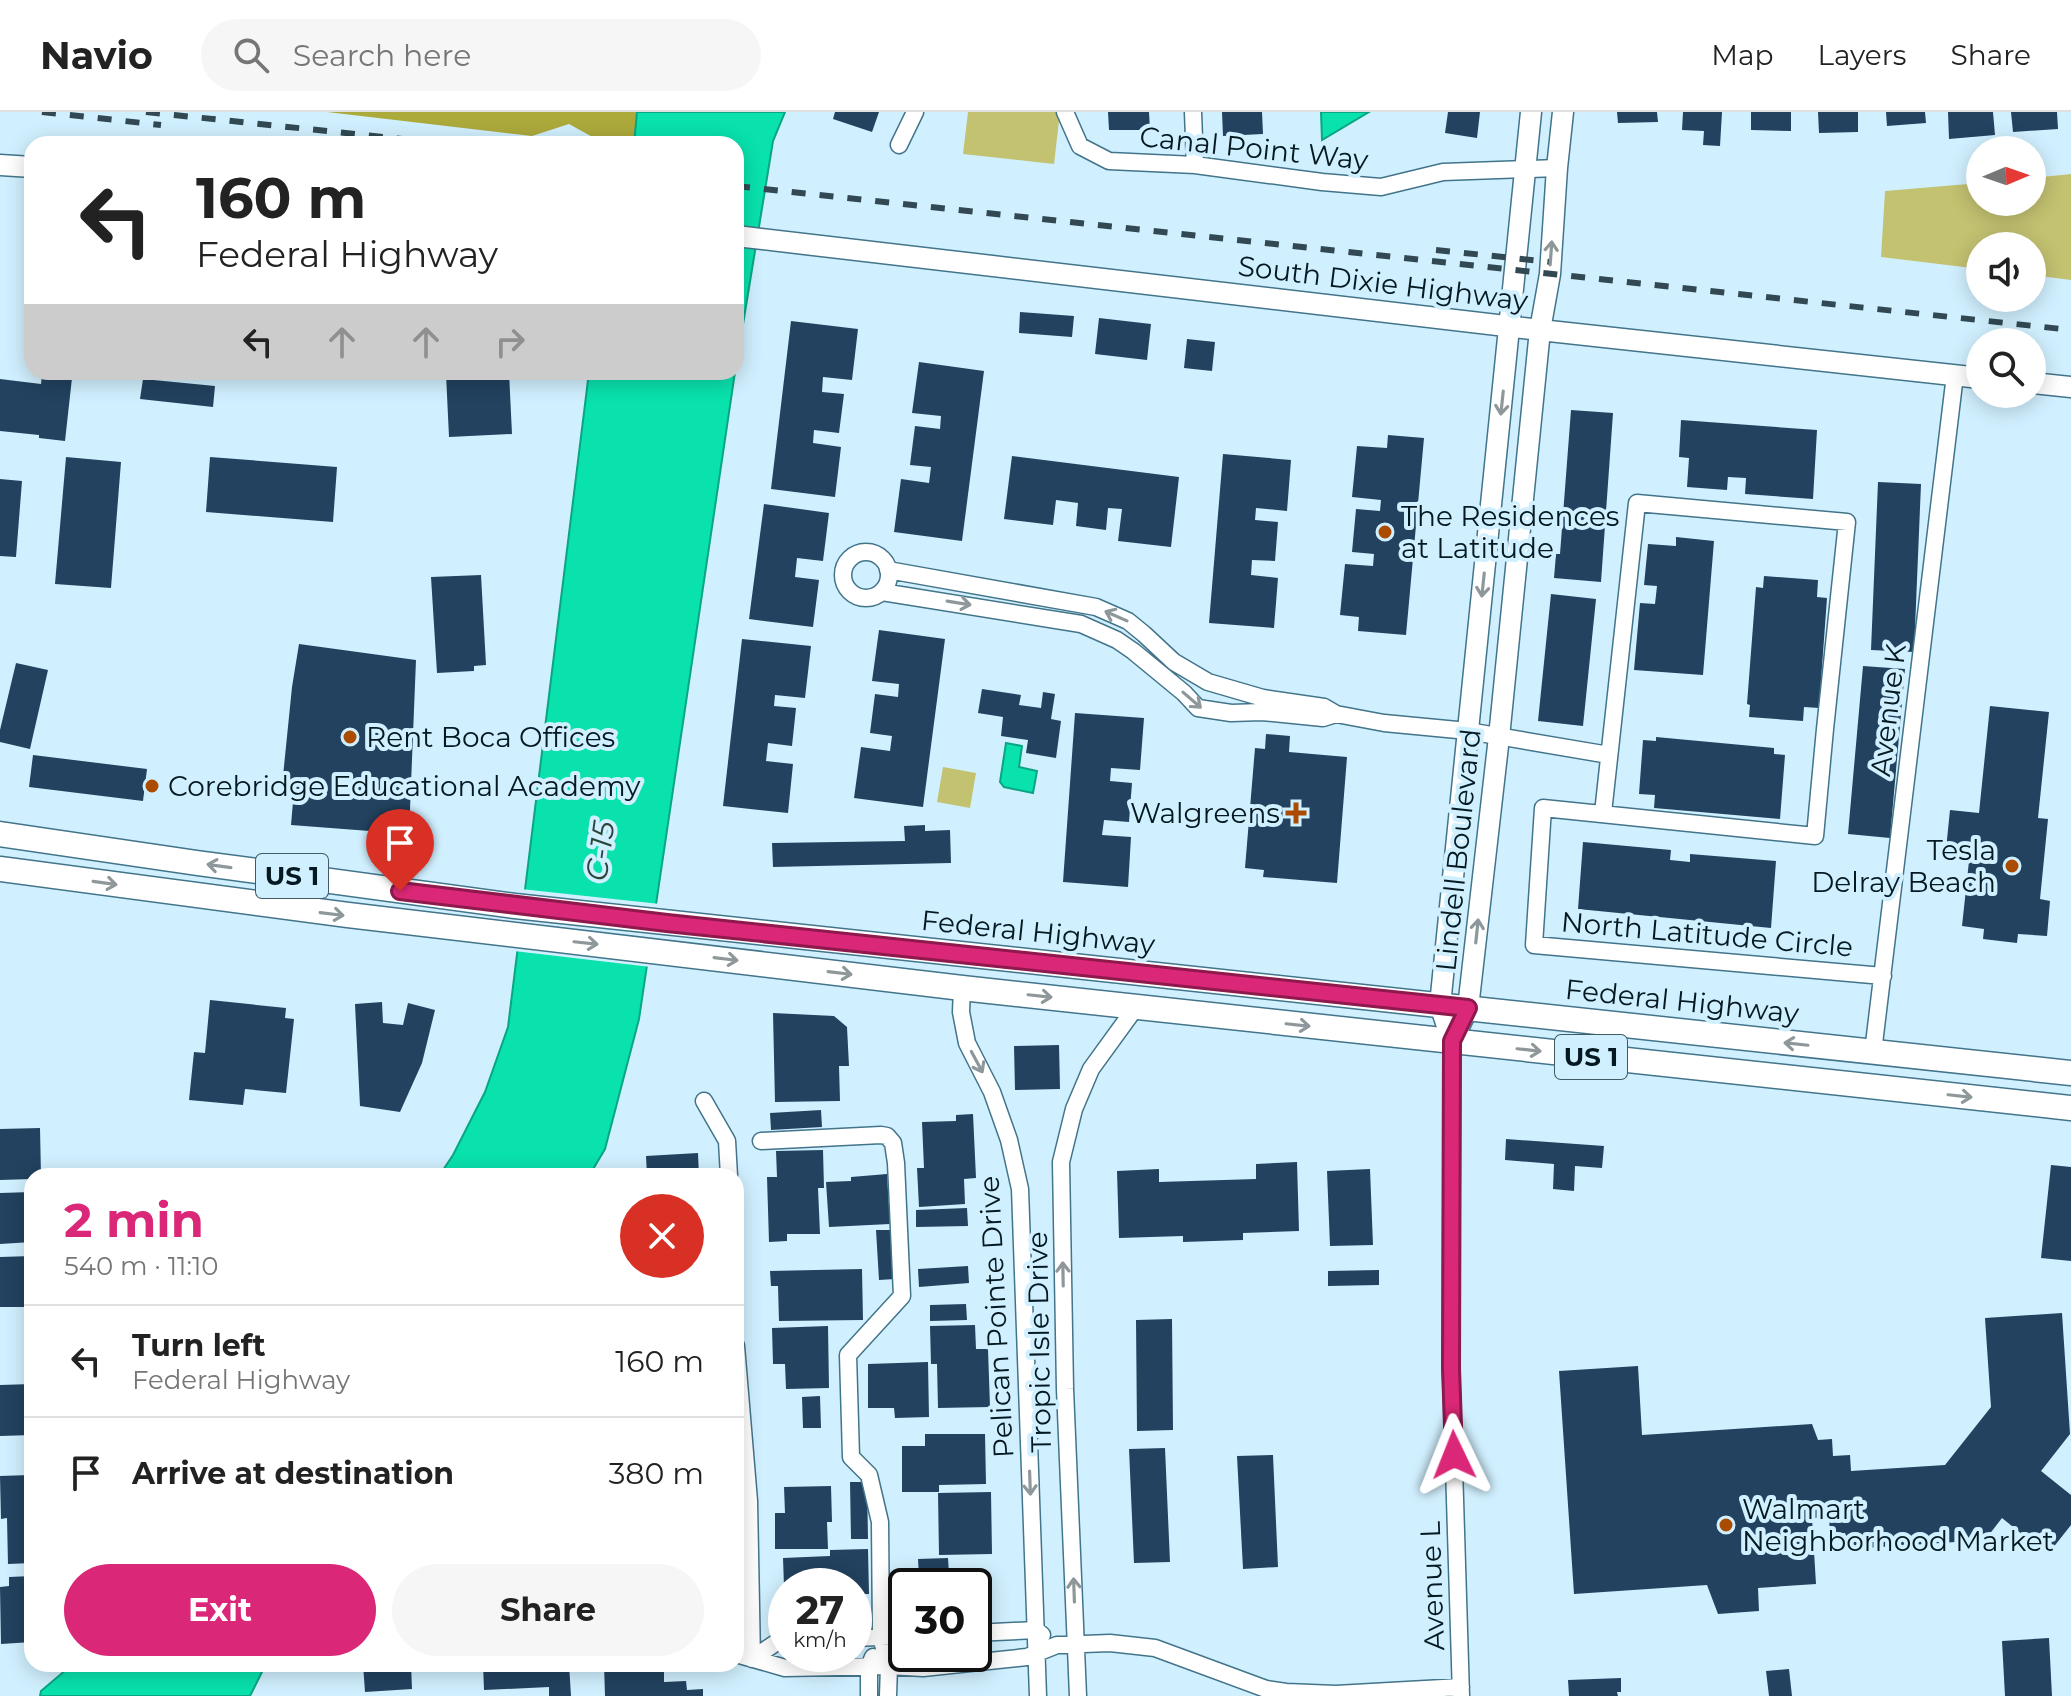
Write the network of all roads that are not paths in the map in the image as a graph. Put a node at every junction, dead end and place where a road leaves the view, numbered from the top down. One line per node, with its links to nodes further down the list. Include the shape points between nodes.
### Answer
1 (915, 112): 6 (street)
2 (1065, 112): 8 (street, Canal Point Way, via 1080,146 1109,161)
3 (1193, 112): 8 (street)
4 (1531, 112): 11 (street, Lindell Boulevard)
5 (1563, 112): 10 (street, Lindell Boulevard)
6 (899, 145)
7 (0, 165): 9 (street)
8 (1195, 165): 11 (street, Canal Point Way, via 1381,187 1443,172)
9 (24, 166)
10 (1557, 168): 11 (street, Canal Point Way); 14 (street, Lindell Boulevard, one-way to 10, via 1550,274)
11 (1525, 170): 13 (street, Lindell Boulevard)
12 (744, 237): 13 (street, South Dixie Highway)
13 (1510, 326): 14 (street, South Dixie Highway); 22 (street, Lindell Boulevard, one-way to 22)
14 (1540, 330): 15 (street, South Dixie Highway); 23 (street, Lindell Boulevard)
15 (1955, 375): 16 (street, South Dixie Highway); 34 (street, Avenue K)
16 (1966, 376)
17 (2046, 384): 18 (street)
18 (2071, 387)
19 (888, 570): 20 (street); 20 (street, via 872,553 856,554 845,565 843,581 852,594 867,599); 21 (street, one-way to 19, via 1208,682 1174,662 1128,621 1096,607)
20 (882, 592): 21 (street, one-way to 21, via 1081,624 1133,651 1198,708 1323,718)
21 (1336, 714): 22 (street)
22 (1468, 731): 23 (street); 37 (street, Lindell Boulevard)
23 (1499, 737): 24 (street); 39 (street, Lindell Boulevard, one-way to 23)
24 (1609, 755): 25 (street); 25 (street, North Latitude Circle, via 1637,503 1847,522 1815,836)
25 (1603, 813): 34 (street, North Latitude Circle, via 1543,808 1534,945)
26 (0, 834): 28 (main road, Federal Highway / US 1)
27 (0, 844): 28 (main road)
28 (70, 845): 30 (main road, Federal Highway / US 1, one-way to 28)
29 (0, 869): 31 (main road, US 1, one-way to 31)
30 (487, 902): 31 (main road); 32 (main road, Federal Highway / US 1)
31 (485, 932): 35 (main road, US 1, one-way to 35)
32 (941, 951): 33 (main road, Federal Highway / US 1); 35 (main road, via 924,969)
33 (1021, 960): 36 (main road, via 985,970); 37 (main road, Federal Highway / US 1)
34 (1883, 976): 41 (street, Avenue K)
35 (887, 979): 36 (main road, US 1)
36 (962, 988): 38 (main road, US 1, one-way to 38); 49 (street, Pelican Pointe Drive, one-way to 49, via 967,1043 996,1104 1020,1189)
37 (1440, 1005): 39 (main road, Federal Highway / US 1); 40 (street, Lindell Boulevard)
38 (1136, 1007): 40 (main road, US 1, one-way to 40); 54 (street, Tropic Isle Drive, one-way to 38, via 1061,1162 1091,1069)
39 (1468, 1008): 40 (street, Lindell Boulevard); 41 (main road, Federal Highway / US 1, one-way to 39)
40 (1452, 1041): 44 (main road, US 1, one-way to 44); 65 (street, Avenue L, via 1451,1368)
41 (1873, 1052): 42 (main road, Federal Highway / US 1)
42 (1964, 1062): 43 (main road, Federal Highway / US 1); 44 (main road, via 1921,1074)
43 (2071, 1073)
44 (1897, 1090): 46 (main road, US 1, one-way to 46)
45 (704, 1101): 48 (street, via 727,1141)
46 (2071, 1108)
47 (761, 1141): 52 (street, via 887,1136 893,1143 902,1296 848,1355 851,1457 869,1475 880,1522)
48 (729, 1168)
49 (1036, 1630): 50 (street); 55 (street); 57 (street, Pelican Pointe Drive)
50 (992, 1632)
51 (872, 1637): 52 (street)
52 (881, 1637): 53 (street); 59 (street); 61 (street)
53 (888, 1637)
54 (1076, 1644): 55 (street); 65 (street, via 1155,1648 1286,1692); 69 (street, Tropic Isle Drive)
55 (1057, 1645): 57 (street)
56 (768, 1646): 58 (street)
57 (1037, 1654): 60 (street); 68 (street)
58 (744, 1656): 62 (street)
59 (872, 1660)
60 (992, 1661)
61 (888, 1662)
62 (768, 1663)
63 (869, 1672): 66 (street)
64 (889, 1672): 67 (street)
65 (1461, 1692)
66 (869, 1696)
67 (888, 1696)
68 (1038, 1696)
69 (1078, 1696)

